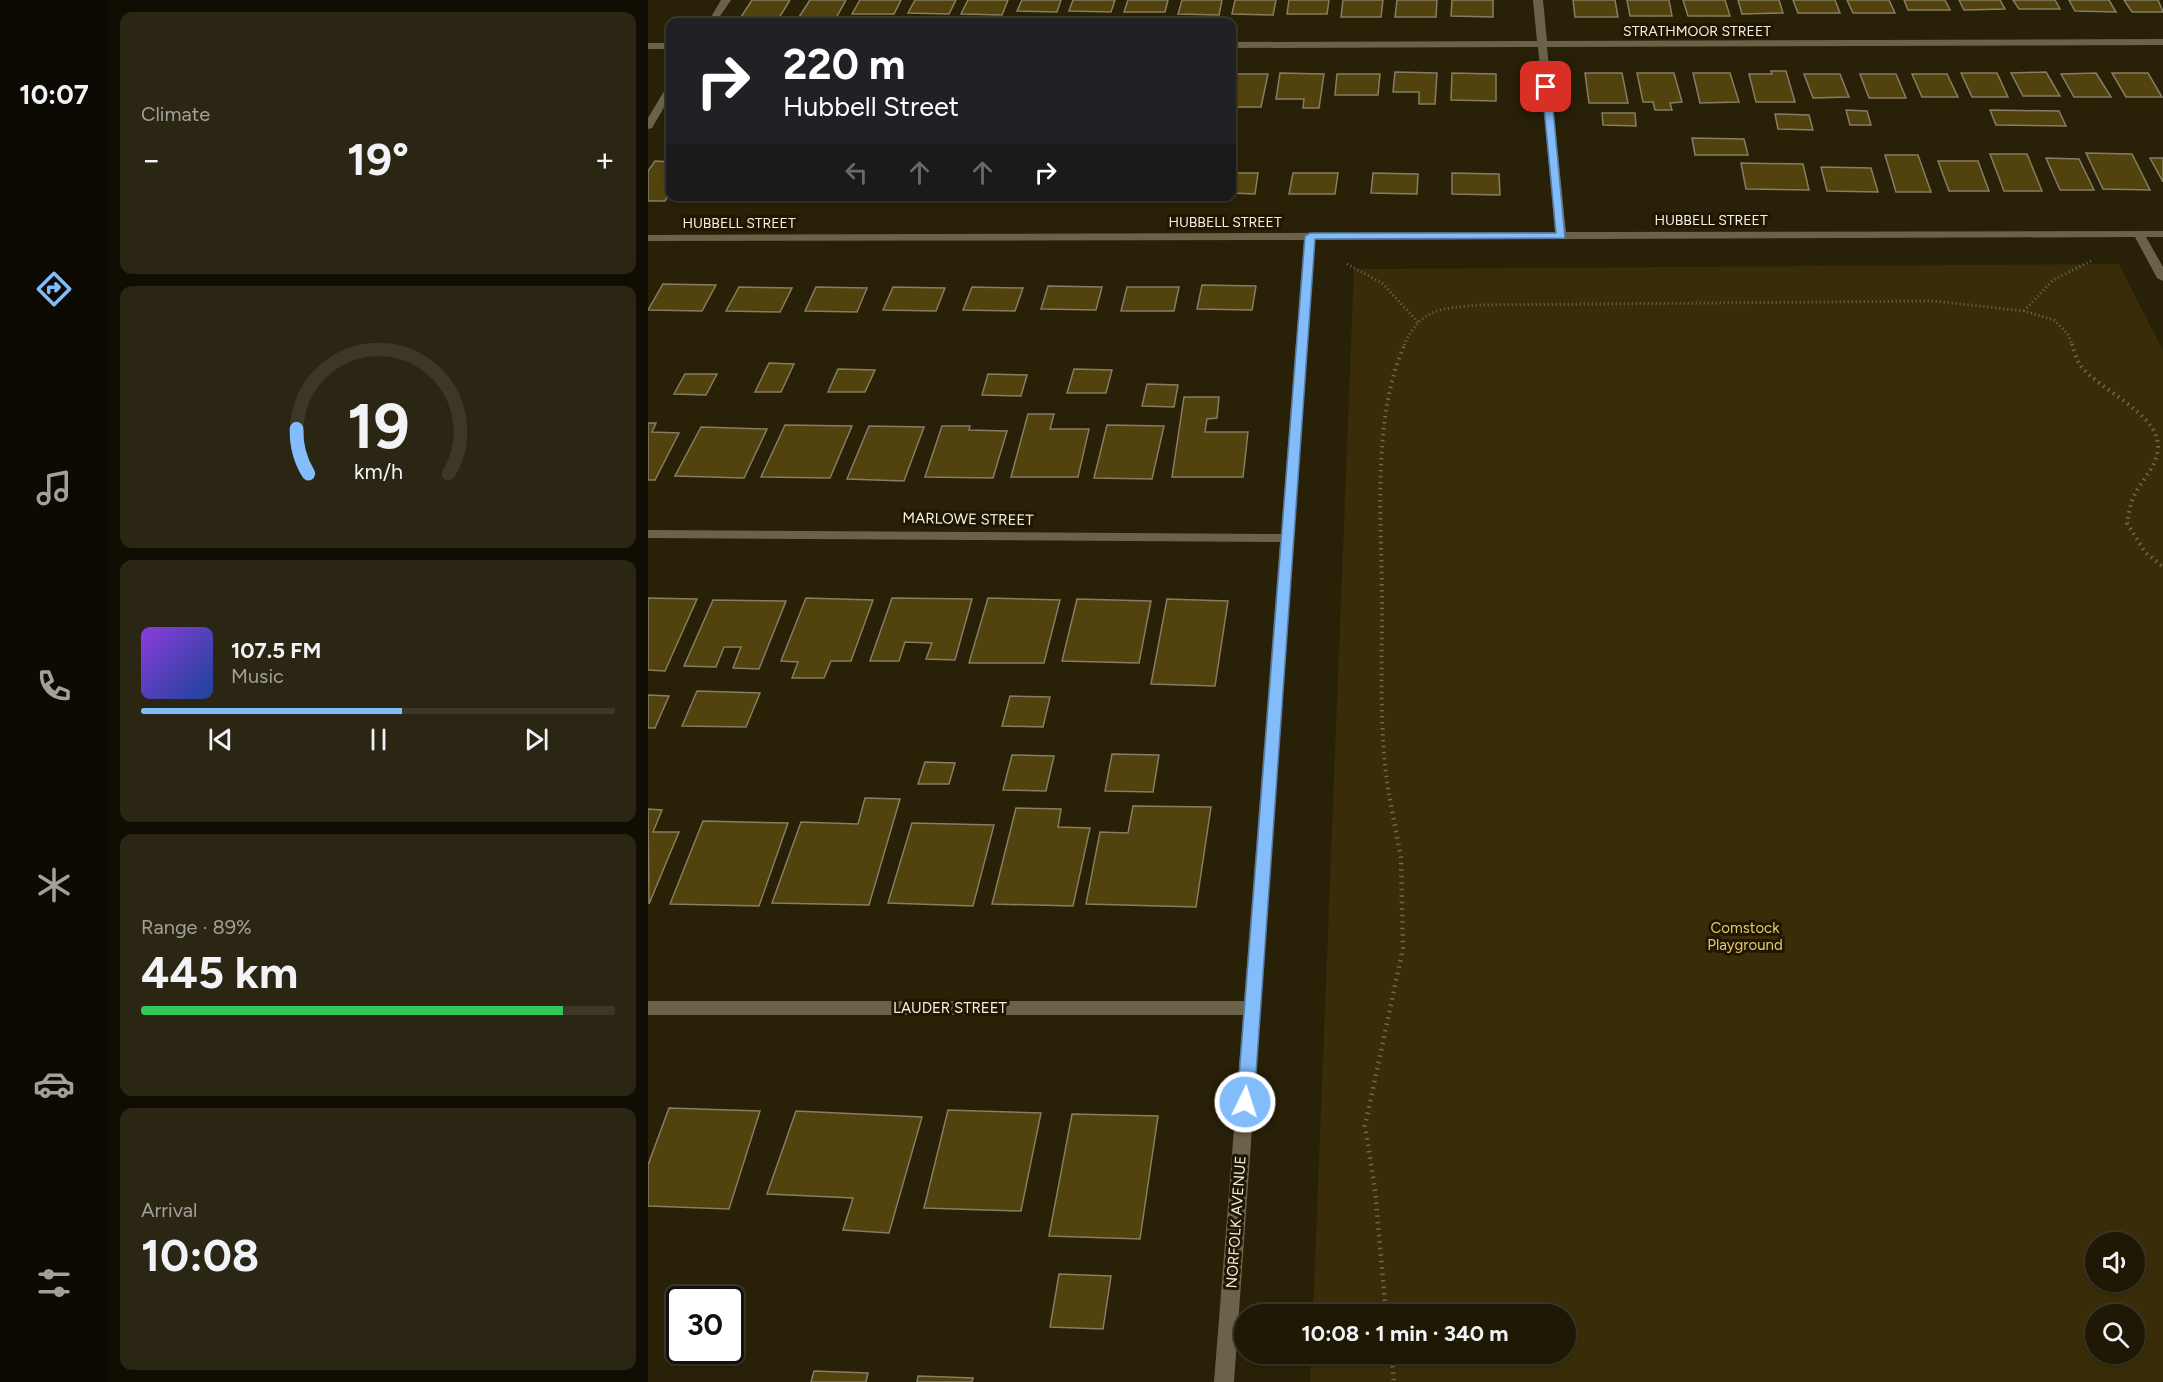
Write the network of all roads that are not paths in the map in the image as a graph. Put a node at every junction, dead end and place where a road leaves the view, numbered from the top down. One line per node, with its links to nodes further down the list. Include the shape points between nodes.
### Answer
1 (726, 0): 3 (street)
2 (1538, 0): 6 (street)
3 (715, 18)
4 (2163, 42): 6 (street, STRATHMOOR STREET)
5 (1236, 45): 6 (street, STRATHMOOR STREET)
6 (1542, 45): 14 (street)
7 (648, 46): 8 (street)
8 (666, 46)
9 (666, 97): 10 (street)
10 (648, 126)
11 (2139, 234): 12 (street, HUBBELL STREET); 14 (street, HUBBELL STREET); 16 (street)
12 (2163, 234)
13 (1310, 236): 14 (street, HUBBELL STREET); 15 (street, HUBBELL STREET); 18 (street, NORFOLK AVENUE)
14 (1561, 236)
15 (648, 238)
16 (2163, 278)
17 (648, 534): 18 (street, MARLOWE STREET)
18 (1287, 538): 20 (street, NORFOLK AVENUE)
19 (648, 1008): 20 (street, LAUDER STREET)
20 (1252, 1008): 21 (street, NORFOLK AVENUE)
21 (1224, 1382)

